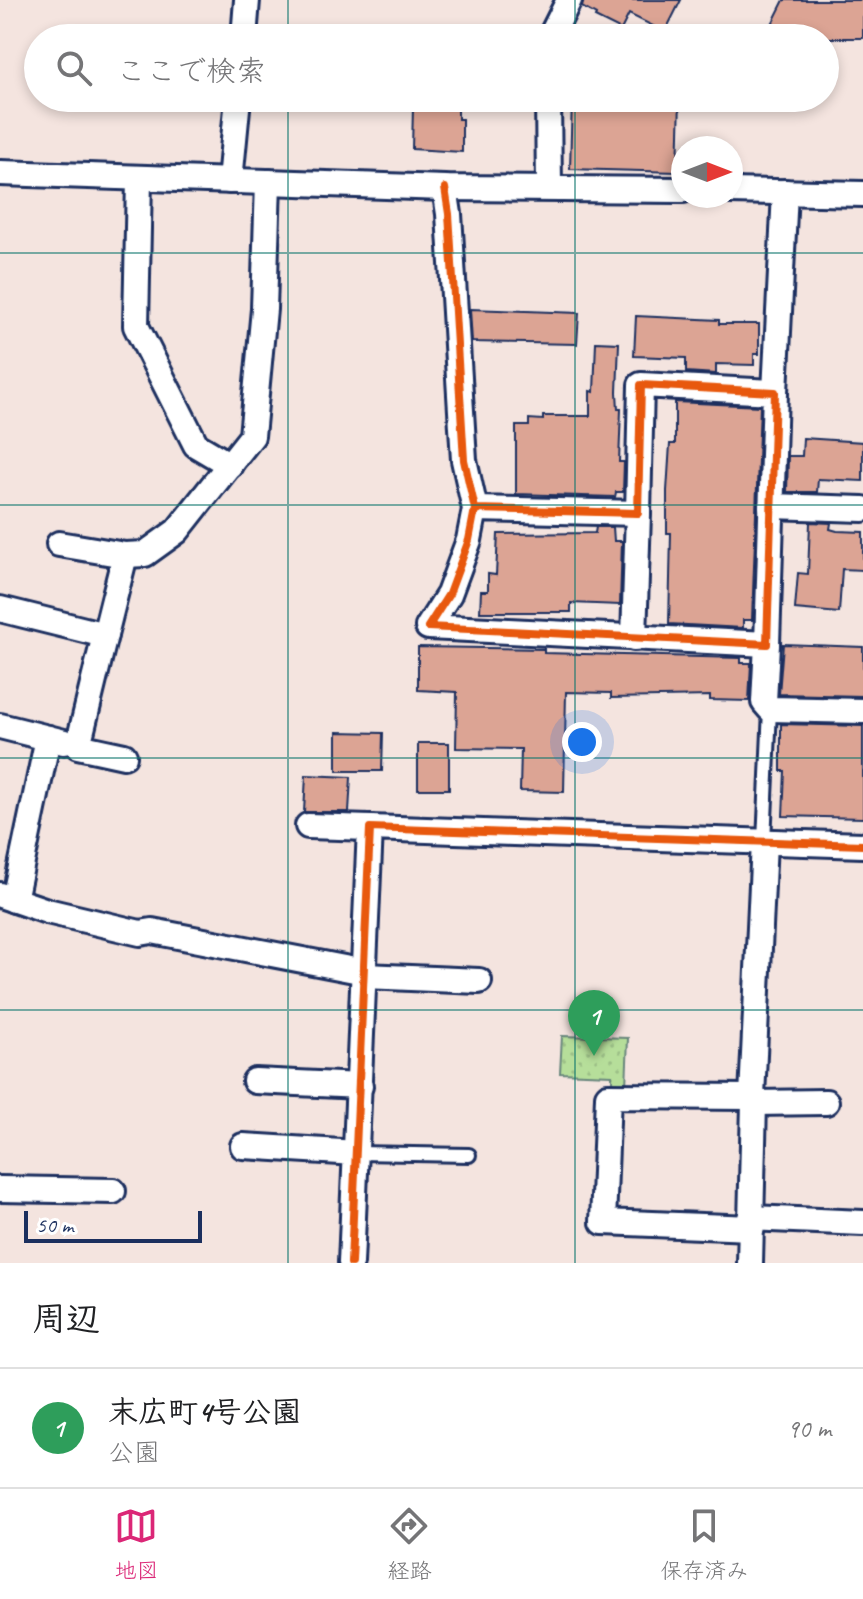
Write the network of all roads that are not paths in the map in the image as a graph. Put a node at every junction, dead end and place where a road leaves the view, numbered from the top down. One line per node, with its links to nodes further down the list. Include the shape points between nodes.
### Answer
1 (247, 0): 3 (street)
2 (569, 0): 4 (street)
3 (245, 24)
4 (557, 24)
5 (237, 112): 9 (street)
6 (548, 112): 12 (street)
7 (0, 173): 8 (street)
8 (139, 179): 9 (street); 18 (street, via 136,326 196,445)
9 (230, 181): 10 (street)
10 (268, 182): 11 (street); 18 (street, via 252,436)
11 (445, 188): 12 (street); 20 (street, via 464,460)
12 (549, 188): 13 (street)
13 (671, 190)
14 (743, 191): 15 (street)
15 (785, 192): 16 (street); 17 (street)
16 (863, 194)
17 (775, 392): 19 (street); 22 (street, via 641,385)
18 (230, 465): 24 (street, via 177,531 145,554)
19 (771, 506): 21 (street); 28 (street)
20 (475, 509): 22 (street); 27 (street, via 449,594 428,627)
21 (863, 509)
22 (638, 513): 27 (street)
23 (59, 544): 24 (street)
24 (125, 555): 26 (street)
25 (0, 609): 26 (street)
26 (105, 635): 33 (street)
27 (634, 638): 28 (street)
28 (767, 644): 29 (street, via 764,702)
29 (770, 709): 30 (street); 37 (lane)
30 (863, 711)
31 (0, 726): 32 (street)
32 (48, 738): 33 (street); 39 (street)
33 (78, 746): 34 (street)
34 (124, 756)
35 (308, 826): 36 (street)
36 (370, 828): 37 (street); 40 (street)
37 (764, 842): 38 (street); 44 (street)
38 (863, 845)
39 (7, 897): 40 (street, via 140,933 152,931)
40 (365, 974): 41 (street); 43 (street)
41 (479, 981)
42 (255, 1081): 43 (street)
43 (360, 1086): 47 (street)
44 (753, 1100): 45 (street); 51 (street); 51 (street, via 608,1096 603,1222)
45 (826, 1102)
46 (243, 1146): 47 (street)
47 (357, 1153): 48 (lane); 53 (street)
48 (469, 1155)
49 (0, 1189): 50 (street)
50 (113, 1191)
51 (751, 1223): 52 (street); 54 (street)
52 (863, 1223)
53 (351, 1263)
54 (750, 1263)

